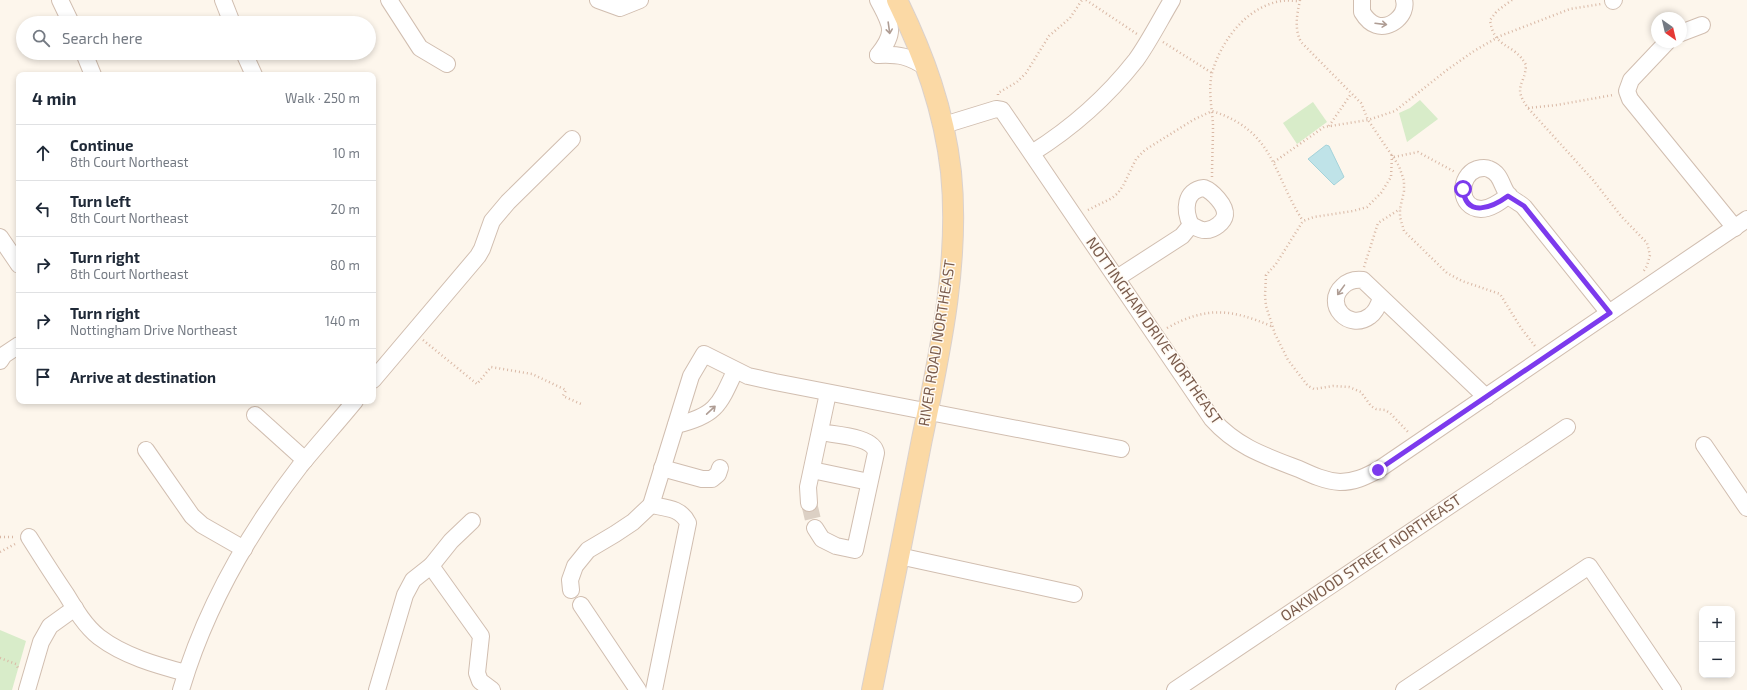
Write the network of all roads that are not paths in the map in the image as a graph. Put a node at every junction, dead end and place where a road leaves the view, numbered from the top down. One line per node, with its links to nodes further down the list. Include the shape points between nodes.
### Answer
1 (60, 0): 11 (street)
2 (223, 0): 12 (street)
3 (388, 0): 18 (street, via 420,48)
4 (598, 0): 5 (street, via 620,8)
5 (640, 0)
6 (878, 0): 19 (street, one-way to 19, via 890,25 890,36 878,55 904,56)
7 (897, 0): 19 (main road, RIVER ROAD NORTHEAST)
8 (1172, 0): 24 (street, via 1137,58 1122,77 1094,106)
9 (1362, 0): 10 (street, one-way to 10, via 1362,12 1376,25 1387,25 1396,21 1403,13)
10 (1406, 1)
11 (68, 16)
12 (229, 16)
13 (1702, 25): 14 (street)
14 (1687, 31)
15 (1661, 48): 26 (street, via 1631,80 1628,91 1630,99)
16 (87, 60): 20 (street)
17 (247, 60): 21 (street)
18 (447, 64)
19 (927, 68): 22 (main road, RIVER ROAD NORTHEAST)
20 (92, 72)
21 (253, 72)
22 (944, 125): 24 (street, NOTTINGHAM DRIVE NORTHEAST, via 996,109 1002,110); 40 (main road, RIVER ROAD NORTHEAST, via 951,172 951,256 947,300)
23 (572, 139): 36 (street, via 492,221 478,256)
24 (1032, 153): 30 (street, NOTTINGHAM DRIVE NORTHEAST)
25 (1508, 196): 25 (street, via 1501,179 1489,168 1475,170 1466,178 1463,196 1476,208 1482,209); 32 (street, via 1524,206)
26 (1741, 224): 32 (street, NOTTINGHAM DRIVE NORTHEAST)
27 (1191, 225): 27 (street, via 1206,230 1222,222 1224,208 1210,190 1199,189 1188,199 1186,208); 30 (street, via 1182,236)
28 (0, 237): 29 (street)
29 (16, 261)
30 (1117, 278): 38 (street, NOTTINGHAM DRIVE NORTHEAST, via 1222,430 1254,452 1327,480 1355,481 1378,470)
31 (1381, 298): 31 (street, one-way to 31, via 1363,280 1349,281 1336,297 1336,305 1344,318 1360,321 1376,310); 38 (street)
32 (1610, 313): 38 (street, NOTTINGHAM DRIVE NORTHEAST, via 1540,351)
33 (16, 347): 34 (street)
34 (0, 361)
35 (736, 371): 37 (street, via 748,376); 42 (street, one-way to 35, via 707,414 722,399); 42 (street, via 704,354 691,376)
36 (376, 376)
37 (828, 393): 40 (street); 44 (street)
38 (1486, 397)
39 (353, 404): 48 (street)
40 (928, 412): 46 (street); 60 (main road, RIVER ROAD NORTHEAST)
41 (255, 415): 48 (street)
42 (676, 425): 49 (street)
43 (1567, 427): 74 (street, OAKWOOD STREET NORTHEAST)
44 (820, 432): 51 (street); 52 (street, via 872,444 876,453)
45 (1704, 445): 55 (street)
46 (1121, 449)
47 (146, 450): 59 (street, via 192,516 202,525)
48 (306, 460): 59 (street, via 267,512)
49 (662, 468): 50 (street, via 702,479 712,479); 54 (street)
50 (720, 468)
51 (812, 470): 52 (street); 53 (street, via 808,487)
52 (869, 482): 57 (street, via 855,550 836,546 822,539)
53 (809, 503)
54 (651, 505): 62 (street, via 633,522 588,550 575,566 570,580); 72 (street, via 679,511 688,523)
55 (1747, 508)
56 (472, 521): 61 (street, via 451,541)
57 (815, 528)
58 (29, 538): 65 (street)
59 (244, 549): 66 (street, via 206,622)
60 (899, 556): 63 (street); 73 (main road, RIVER ROAD NORTHEAST)
61 (432, 565): 69 (street, via 413,580 405,594); 70 (street, via 481,636 477,673 480,681)
62 (571, 590)
63 (1074, 594)
64 (581, 605): 71 (street)
65 (75, 608): 66 (street, via 98,636 117,648 144,660); 67 (street, via 50,626 41,642)
66 (186, 673): 68 (street)
67 (27, 690)
68 (181, 690)
69 (377, 690)
70 (492, 690)
71 (638, 690)
72 (654, 690)
73 (872, 690)
74 (1175, 690)
75 (1404, 690): 76 (street, via 1589,566)
76 (1673, 690)

